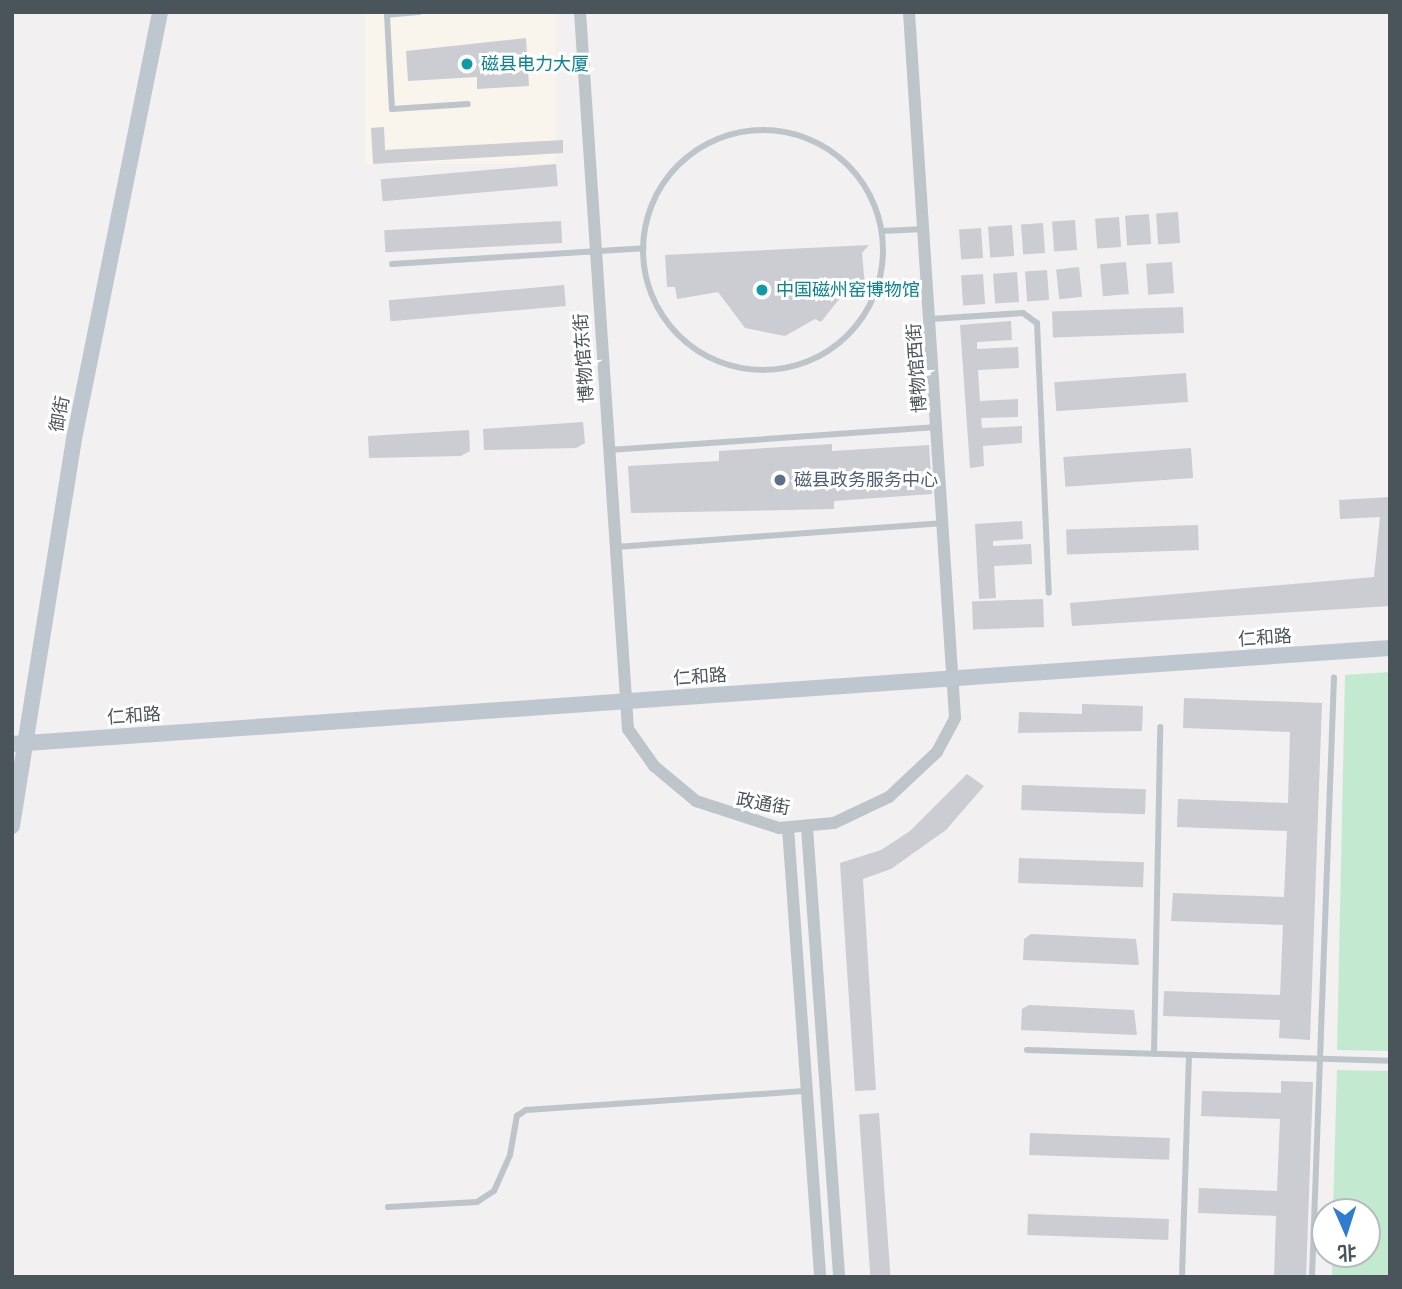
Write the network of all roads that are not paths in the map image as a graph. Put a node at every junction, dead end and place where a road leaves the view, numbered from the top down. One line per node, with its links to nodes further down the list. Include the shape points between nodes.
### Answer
1 (160, 12): 22 (street, 御街)
2 (419, 12): 5 (lane, via 387,15 392,108)
3 (580, 12): 9 (street, 博物馆东街)
4 (909, 12): 6 (street, 博物馆西街)
5 (468, 104)
6 (925, 229): 7 (lane); 11 (street, 博物馆西街)
7 (881, 231): 8 (lane, via 874,204 843,160 795,134 768,130 714,140 681,163 656,195); 8 (lane, via 880,274 859,321 821,354 779,368 728,364 683,339 650,292)
8 (643, 248): 9 (lane)
9 (594, 252): 10 (lane); 13 (street, 博物馆东街)
10 (392, 264)
11 (931, 319): 12 (street, 博物馆西街); 16 (lane, via 1023,313 1037,323)
12 (939, 426): 13 (lane); 14 (street, 博物馆西街)
13 (607, 450): 15 (street, 博物馆东街)
14 (946, 523): 15 (lane); 19 (street, 博物馆西街)
15 (613, 547): 20 (street, 博物馆东街)
16 (1049, 593)
17 (1390, 648): 19 (street, 仁和路)
18 (1334, 677): 29 (lane)
19 (957, 679): 20 (street, 仁和路); 25 (street, 政通街, via 955,718 913,778 858,813)
20 (623, 702): 22 (street, 仁和路); 24 (street, 政通街, via 640,750 673,785 724,815)
21 (1160, 727): 27 (lane)
22 (18, 743): 23 (street, 御街)
23 (12, 826)
24 (788, 828): 25 (street, 政通街); 31 (street)
25 (807, 828): 34 (street)
26 (1027, 1050): 27 (lane)
27 (1154, 1054): 28 (lane)
28 (1189, 1055): 29 (lane); 35 (lane)
29 (1320, 1059): 30 (lane); 36 (lane)
30 (1390, 1061)
31 (807, 1091): 32 (lane, via 526,1110 517,1116 510,1155 494,1191 477,1202); 33 (street)
32 (388, 1208)
33 (820, 1277)
34 (839, 1277)
35 (1182, 1277)
36 (1312, 1277)

